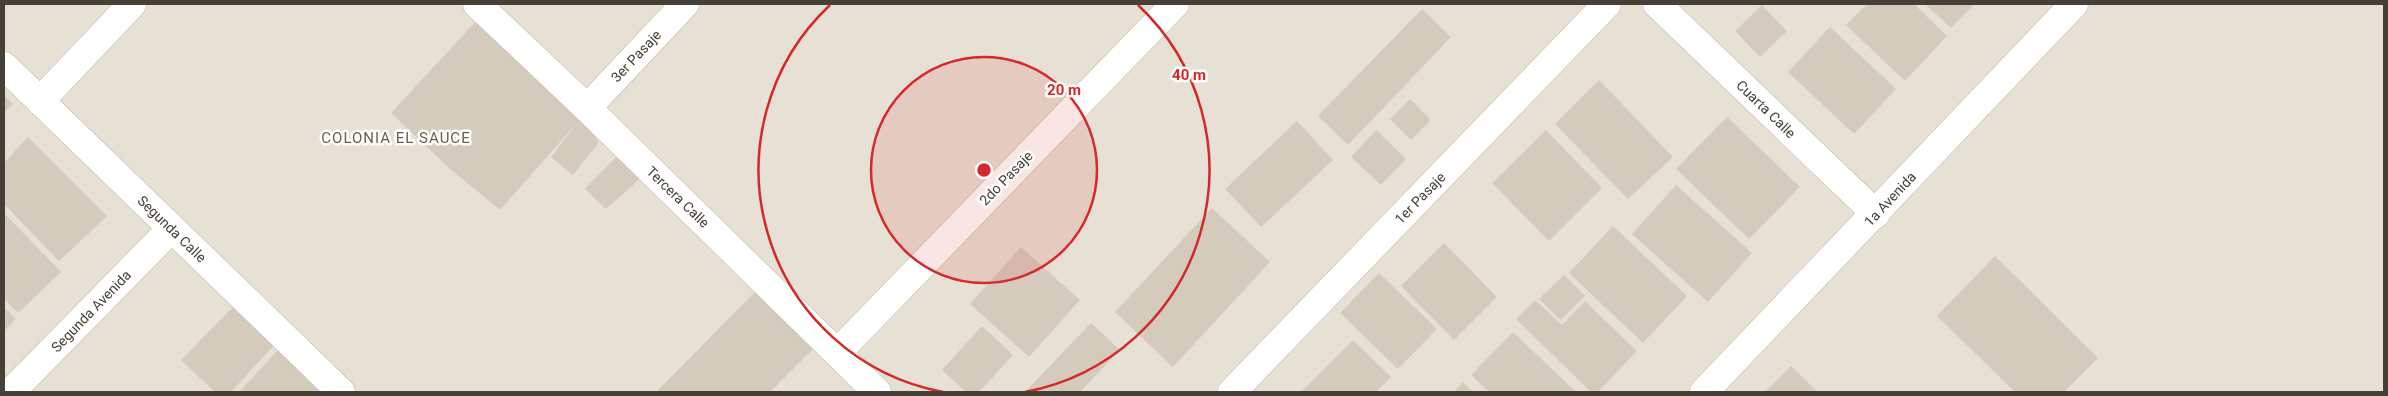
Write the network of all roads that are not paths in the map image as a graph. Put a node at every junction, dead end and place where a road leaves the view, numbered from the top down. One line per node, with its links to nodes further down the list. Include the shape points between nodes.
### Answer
1 (132, 4): 9 (street)
2 (477, 4): 10 (street, Tercera Calle)
3 (685, 4): 10 (street, 3er Pasaje)
4 (1175, 4): 13 (street, 2do Pasaje)
5 (1607, 4): 17 (street, 1er Pasaje)
6 (1656, 4): 11 (street, Cuarta Calle)
7 (2074, 4): 11 (street, 1a Avenida)
8 (4, 66): 9 (street, Segunda Calle)
9 (40, 101): 12 (street, Segunda Calle)
10 (587, 108): 13 (street, Tercera Calle)
11 (1876, 214): 18 (street, 1a Avenida)
12 (172, 229): 14 (street, Segunda Avenida); 15 (street, Segunda Calle)
13 (837, 353): 16 (street, Tercera Calle)
14 (11, 392)
15 (341, 392)
16 (877, 392)
17 (1232, 392)
18 (1704, 392)

